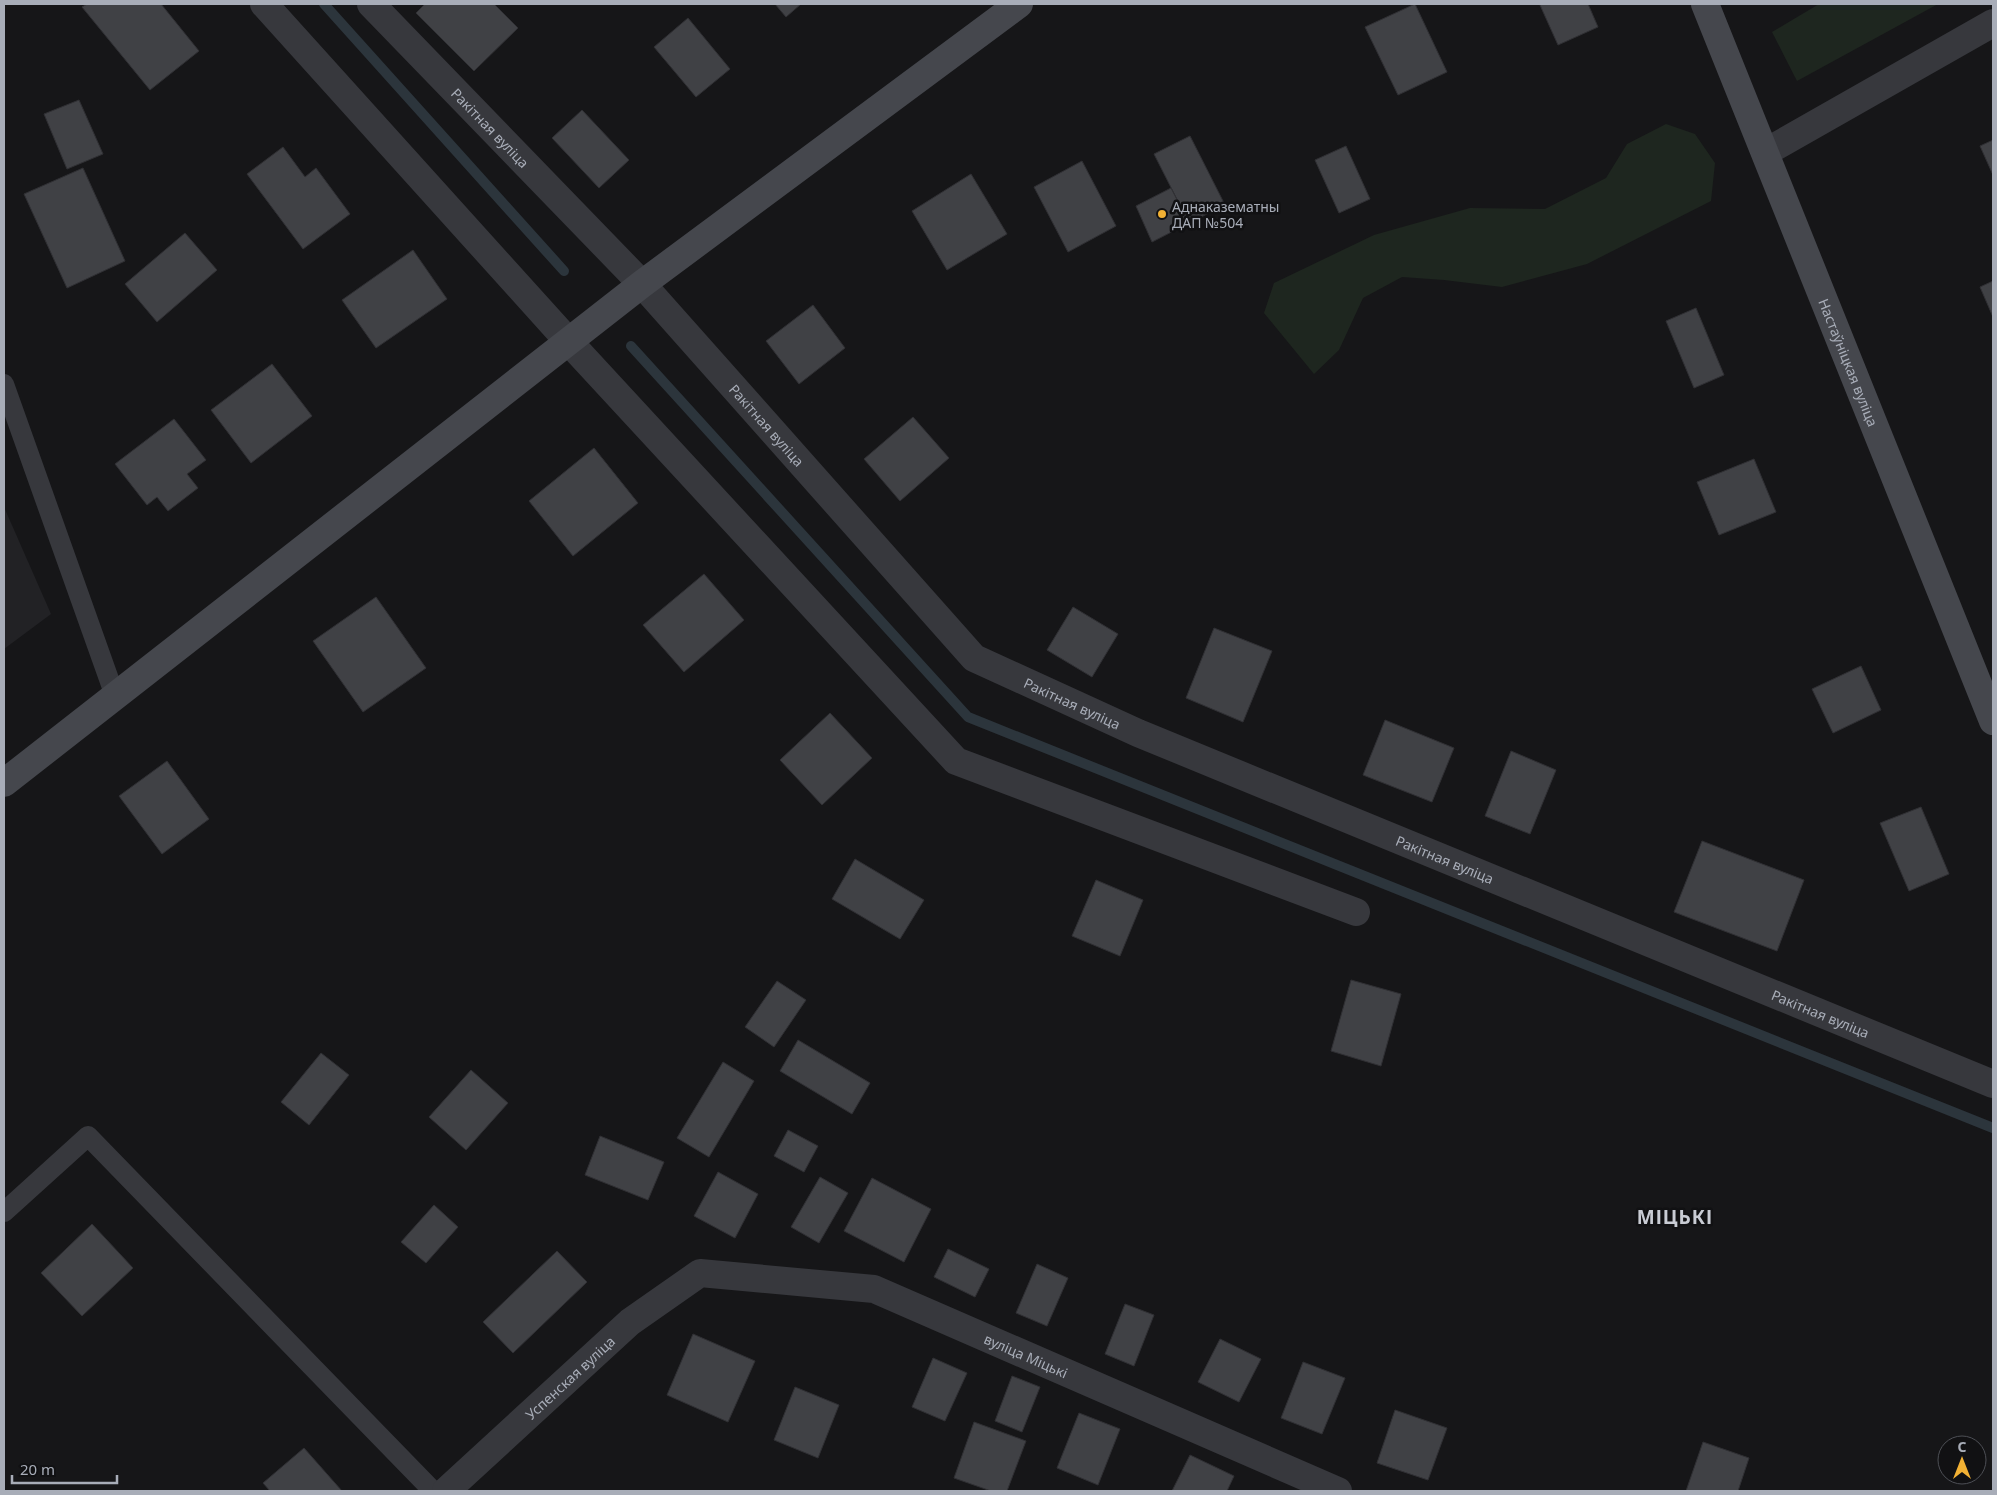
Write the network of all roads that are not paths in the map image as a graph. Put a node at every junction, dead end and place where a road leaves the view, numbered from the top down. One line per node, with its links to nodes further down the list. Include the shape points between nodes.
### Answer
1 (264, 4): 8 (street)
2 (371, 4): 7 (street, Ракітная вуліца)
3 (1019, 4): 7 (street)
4 (1705, 4): 6 (street, Настаўніцкая вуліца)
5 (1993, 24): 6 (street)
6 (1766, 152): 11 (street, Настаўніцкая вуліца)
7 (642, 284): 8 (street); 14 (street, Ракітная вуліца, via 974,658 1138,733)
8 (569, 342): 10 (street); 13 (street, via 956,761)
9 (4, 384): 10 (lane)
10 (115, 696): 12 (street)
11 (1993, 721)
12 (4, 783)
13 (1356, 912)
14 (1993, 1084)
15 (4, 1212): 17 (lane, via 88,1136)
16 (700, 1273): 18 (street, Успенская вуліца, via 630,1322); 19 (street, вуліца Міцькі, via 874,1289)
17 (433, 1491)
18 (446, 1491)
19 (1338, 1491)

